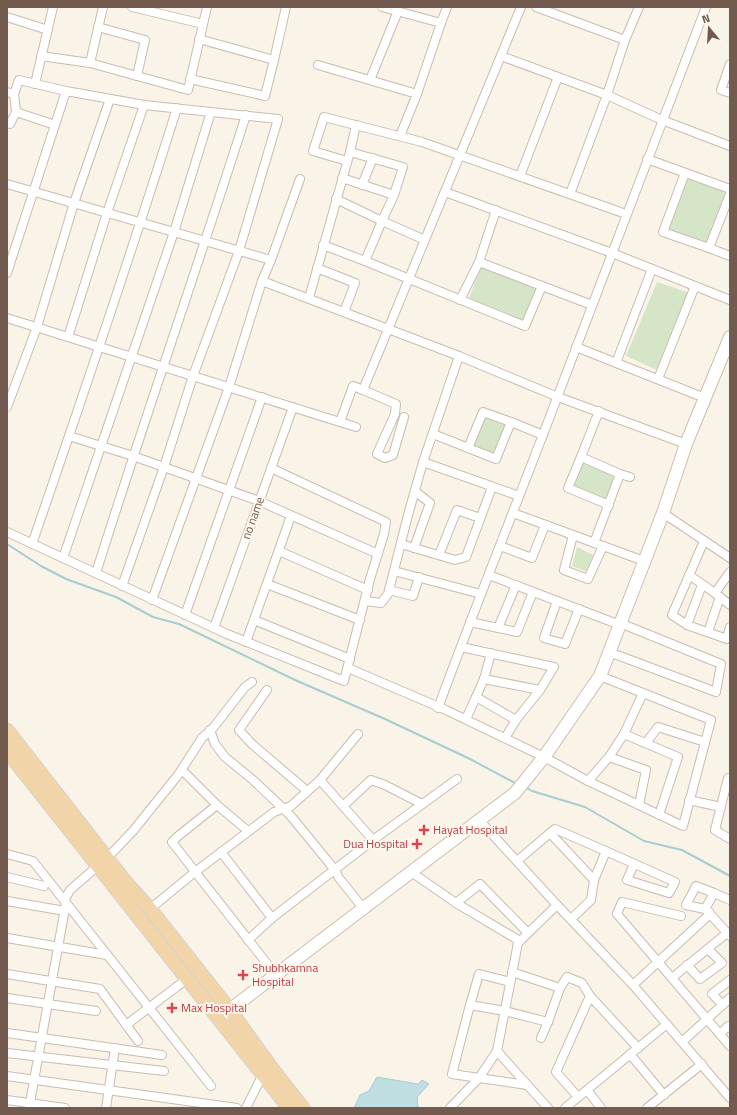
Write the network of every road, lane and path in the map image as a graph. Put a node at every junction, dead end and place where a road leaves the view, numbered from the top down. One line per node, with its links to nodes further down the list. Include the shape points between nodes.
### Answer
1 (53, 7): 17 (street)
2 (103, 7): 16 (street)
3 (132, 7): 15 (street)
4 (207, 7): 15 (street)
5 (286, 7): 22 (street)
6 (382, 7): 12 (street)
7 (447, 7): 14 (street)
8 (521, 7): 21 (street)
9 (536, 7): 19 (street)
10 (639, 7): 19 (street)
11 (706, 7): 42 (street)
12 (398, 11): 14 (street); 29 (street)
13 (7, 18): 17 (street)
14 (441, 23): 34 (street)
15 (203, 24): 18 (street)
16 (98, 27): 23 (street); 26 (street, via 145,40)
17 (48, 30): 20 (street)
18 (199, 39): 22 (street); 28 (street)
19 (625, 40): 35 (street)
20 (41, 56): 23 (street); 30 (street)
21 (501, 56): 27 (street); 49 (street)
22 (274, 60): 28 (street, via 265,96)
23 (90, 63): 26 (street)
24 (730, 64): 33 (street, via 721,90)
25 (318, 65): 29 (street)
26 (137, 76): 28 (street, via 188,90)
27 (558, 77): 35 (street); 54 (street)
28 (190, 79)
29 (370, 80): 34 (street)
30 (34, 84): 31 (street); 32 (street, via 20,80)
31 (66, 91): 36 (street); 44 (street)
32 (10, 93): 39 (street)
33 (730, 93)
34 (417, 94): 46 (street)
35 (607, 95): 42 (street); 62 (street)
36 (110, 99): 37 (street); 66 (street)
37 (144, 105): 38 (street); 68 (street)
38 (177, 108): 40 (street); 71 (street)
39 (16, 112): 43 (street, via 10,124); 44 (street)
40 (211, 112): 41 (street); 72 (street)
41 (246, 115): 74 (street); 77 (street, via 278,119)
42 (662, 120): 47 (street); 51 (street)
43 (7, 123)
44 (55, 125): 60 (street)
45 (356, 125): 46 (street); 48 (street); 52 (street, via 324,117 313,151)
46 (400, 136): 49 (street)
47 (730, 146)
48 (350, 152): 50 (street); 52 (street)
49 (460, 155): 54 (street); 61 (street)
50 (373, 158): 58 (street); 64 (street, via 403,167)
51 (647, 159): 53 (street); 69 (street)
52 (347, 161): 55 (street)
53 (685, 173): 59 (street); 76 (street, via 663,232)
54 (520, 176): 62 (street)
55 (342, 178): 58 (street); 65 (street)
56 (300, 179): 80 (street)
57 (7, 184): 60 (street)
58 (362, 185): 64 (street)
59 (730, 189)
60 (34, 191): 66 (street); 85 (street)
61 (445, 192): 67 (street); 73 (street)
62 (570, 194): 69 (street)
63 (730, 194): 76 (street)
64 (394, 196): 70 (street)
65 (336, 199): 70 (street); 75 (street)
66 (74, 203): 68 (street); 96 (street)
67 (496, 210): 78 (street); 82 (street)
68 (107, 213): 71 (street); 98 (street)
69 (626, 214): 78 (street)
70 (382, 221): 73 (street); 81 (street)
71 (141, 222): 72 (street); 100 (street)
72 (174, 232): 74 (street); 102 (street)
73 (425, 240): 86 (street)
74 (206, 241): 77 (street); 105 (street)
75 (323, 245): 81 (street); 83 (street)
76 (709, 248): 79 (street)
77 (239, 251): 80 (street); 106 (street)
78 (612, 253): 84 (street); 93 (street)
79 (730, 256)
80 (271, 260): 87 (street)
81 (365, 261): 86 (street)
82 (478, 262): 88 (street); 91 (street)
83 (317, 268): 90 (street); 94 (street, via 355,283)
84 (652, 269): 89 (street); 104 (street)
85 (7, 273)
86 (409, 279): 91 (street); 97 (street)
87 (262, 281): 90 (street); 108 (street)
88 (542, 286): 91 (street, via 525,326); 93 (street)
89 (695, 286): 92 (street); 107 (street)
90 (308, 298): 94 (street)
91 (460, 300)
92 (730, 300)
93 (592, 306): 101 (street)
94 (344, 312): 97 (street)
95 (7, 318): 96 (street)
96 (37, 327): 98 (street); 113 (street)
97 (389, 329): 103 (street); 109 (street)
98 (68, 337): 100 (street)
99 (730, 337): 112 (street)
100 (99, 346): 102 (street); 122 (street)
101 (576, 347): 104 (street); 111 (street)
102 (131, 356): 105 (street); 124 (street)
103 (459, 356): 111 (street); 120 (street)
104 (616, 363): 107 (street)
105 (162, 366): 106 (street); 126 (street)
106 (193, 376): 108 (street); 129 (street)
107 (658, 379): 112 (street)
108 (230, 387): 110 (street); 133 (street)
109 (363, 390): 116 (street, via 396,404 395,414 377,454 385,458 393,455); 117 (street, via 353,386)
110 (262, 397): 114 (street); 135 (street)
111 (558, 397): 115 (street); 121 (street)
112 (705, 398): 123 (street)
113 (7, 407)
114 (293, 407): 117 (street); 130 (street, no name)
115 (598, 412): 123 (street); 127 (street)
116 (404, 417)
117 (340, 422): 119 (street)
118 (511, 422): 121 (street); 125 (street, via 483,412); 125 (street, via 496,459)
119 (356, 427)
120 (433, 434): 125 (street); 128 (street)
121 (543, 435): 137 (street)
122 (70, 436): 124 (street); 149 (street)
123 (686, 444): 141 (street)
124 (102, 446): 126 (street); 157 (street)
125 (468, 448)
126 (133, 456): 129 (street); 162 (street)
127 (582, 457): 131 (street); 139 (street, via 568,488)
128 (423, 462): 134 (street); 136 (street)
129 (164, 467): 133 (street); 169 (street)
130 (271, 468): 138 (street, no name); 155 (street, via 386,522)
131 (620, 474): 132 (street); 139 (street)
132 (630, 477)
133 (196, 478): 135 (street); 175 (street)
134 (492, 486): 137 (street); 143 (street)
135 (229, 490): 138 (street); 180 (street)
136 (415, 491): 150 (street); 153 (street, via 430,503)
137 (519, 496): 140 (street)
138 (259, 501): 142 (street); 187 (street, no name)
139 (609, 504): 148 (street)
140 (513, 513): 144 (street); 151 (street)
141 (663, 513): 147 (street); 159 (street)
142 (292, 516): 154 (street); 155 (street)
143 (480, 518): 156 (street, via 466,557 455,560); 156 (street, via 457,510)
144 (545, 525): 146 (street); 151 (street, via 532,558)
145 (7, 532): 149 (street)
146 (573, 535): 148 (street); 152 (street, via 564,570 588,579)
147 (704, 541): 158 (street); 164 (street)
148 (594, 543): 152 (street)
149 (32, 544): 157 (street)
150 (401, 544): 153 (street); 160 (street)
151 (500, 546): 163 (street)
152 (603, 546): 159 (street)
153 (414, 548): 156 (street)
154 (279, 551): 166 (street); 170 (street)
155 (378, 554): 170 (street)
156 (439, 555)
157 (63, 558): 162 (street)
158 (730, 558)
159 (644, 561): 184 (street)
160 (394, 570): 165 (street); 171 (street)
161 (730, 572): 174 (street)
162 (96, 573): 169 (street)
163 (489, 575): 167 (street); 173 (street)
164 (689, 575): 168 (street); 185 (street, via 672,615)
165 (419, 577): 171 (street, via 413,596); 173 (street)
166 (267, 584): 181 (street); 182 (street)
167 (516, 585): 172 (street); 188 (street)
168 (702, 585): 174 (street); 185 (street)
169 (122, 586): 175 (street)
170 (368, 590): 176 (street)
171 (389, 590): 176 (street, via 381,603)
172 (532, 592): 177 (street); 188 (street, via 517,632)
173 (481, 594): 183 (street)
174 (718, 595): 178 (street); 189 (street)
175 (152, 600): 180 (street)
176 (365, 601): 182 (street)
177 (557, 601): 179 (street); 179 (street, via 544,638 565,644)
178 (730, 605)
179 (579, 609): 184 (street)
180 (185, 615): 187 (street)
181 (254, 620): 190 (street); 194 (street)
182 (360, 620): 194 (street)
183 (470, 622): 188 (street); 191 (street)
184 (620, 624): 192 (street); 192 (street, via 720,664 716,692)
185 (687, 624): 189 (street)
186 (730, 627): 189 (street, via 727,639)
187 (214, 628): 190 (street)
188 (498, 628)
189 (708, 632)
190 (246, 642): 195 (street, via 344,681)
191 (461, 647): 193 (street); 203 (street)
192 (609, 652): 196 (street)
193 (491, 653): 197 (street); 200 (street, via 554,666)
194 (350, 659): 195 (street)
195 (348, 668): 203 (street)
196 (600, 676): 201 (street); 214 (street)
197 (484, 679): 200 (street); 202 (street)
198 (252, 682): 207 (street)
199 (267, 690): 222 (street, via 239,730)
200 (540, 690): 205 (street)
201 (643, 693): 209 (street); 211 (street, via 711,720)
202 (476, 697): 204 (street); 205 (street)
203 (438, 708): 204 (street)
204 (466, 719): 210 (street)
205 (516, 720): 210 (street)
206 (7, 730): 240 (main road)
207 (210, 730): 217 (street); 229 (street, via 215,744 225,757)
208 (358, 734): 220 (street)
209 (624, 734): 212 (street); 215 (street)
210 (505, 738): 214 (street)
211 (705, 742): 212 (street, via 658,727); 223 (street)
212 (646, 743): 230 (street, via 678,757)
213 (7, 751): 240 (main road)
214 (544, 757): 221 (street); 231 (street, via 515,793)
215 (609, 757): 221 (street); 226 (street, via 646,770)
216 (730, 769): 219 (street)
217 (182, 770): 225 (street); 240 (street, via 134,831)
218 (457, 779): 224 (street)
219 (729, 779): 228 (street)
220 (320, 780): 222 (street); 227 (street)
221 (588, 781): 226 (street)
222 (307, 791): 229 (street, via 291,806)
223 (690, 800): 228 (street); 230 (street, via 683,826)
224 (422, 804): 227 (street, via 371,780); 234 (street)
225 (217, 805): 232 (street); 243 (street, via 172,842)
226 (639, 805): 230 (street)
227 (343, 806): 234 (street)
228 (721, 807): 235 (street, via 715,830)
229 (283, 809): 232 (street, via 274,812); 242 (street)
230 (659, 815)
231 (480, 820): 239 (street); 244 (street)
232 (248, 831): 237 (street)
233 (550, 833): 236 (street, via 555,829); 239 (street); 246 (street)
234 (373, 840): 242 (street)
235 (730, 840)
236 (606, 851): 241 (street); 246 (street)
237 (221, 852): 243 (street); 259 (street)
238 (7, 854): 251 (street, via 33,861)
239 (517, 861): 253 (street)
240 (103, 862): 251 (street, via 70,890); 255 (main road); 275 (main road)
241 (634, 864): 241 (street, via 675,882 669,893 627,880)
242 (334, 870): 254 (street); 259 (street)
243 (195, 872): 255 (street); 264 (street)
244 (411, 872): 252 (street); 254 (street)
245 (7, 877): 247 (street)
246 (594, 880): 260 (street, via 591,900)
247 (44, 886)
248 (714, 892): 249 (street); 257 (street); 257 (street, via 696,886 686,905)
249 (730, 900)
250 (7, 901): 256 (street)
251 (66, 903): 256 (street); 268 (street)
252 (456, 903): 261 (street, via 480,884); 265 (street)
253 (557, 905): 260 (street); 261 (street)
254 (363, 908): 273 (street)
255 (150, 909): 288 (main road)
256 (65, 912): 266 (street)
257 (708, 912): 262 (street); 269 (street)
258 (681, 916): 269 (street, via 622,902 617,914)
259 (272, 918): 264 (street)
260 (571, 919): 279 (street)
261 (528, 933): 265 (street)
262 (729, 934): 267 (street)
263 (7, 938): 266 (street)
264 (248, 940): 273 (street)
265 (520, 940): 271 (street)
266 (58, 947): 268 (street); 277 (street)
267 (708, 949): 270 (street); 270 (street, via 722,963 700,979)
268 (107, 955): 287 (street)
269 (658, 962): 274 (street); 279 (street)
270 (688, 965): 274 (street)
271 (512, 972): 278 (street); 280 (street)
272 (7, 974): 277 (street)
273 (275, 974): 288 (street)
274 (672, 978): 292 (street)
275 (187, 979): 287 (street); 291 (main road)
276 (730, 980): 286 (street, via 712,994)
277 (52, 981): 284 (street); 295 (street, via 100,989)
278 (510, 982): 285 (street, via 479,974); 290 (street)
279 (634, 984): 294 (street)
280 (560, 988): 281 (street, via 567,977 582,983); 293 (street)
281 (590, 996): 305 (street); 323 (street, via 556,1072)
282 (7, 998): 284 (street)
283 (730, 998): 286 (street)
284 (48, 1004): 289 (street); 299 (street)
285 (470, 1005): 290 (street); 316 (street, via 452,1074)
286 (723, 1005): 292 (street)
287 (149, 1008): 295 (street); 319 (street)
288 (229, 1009): 291 (street); 314 (main road)
289 (96, 1011)
290 (505, 1011): 293 (street); 306 (street)
291 (218, 1018): 314 (main road)
292 (707, 1019): 298 (street); 302 (street)
293 (548, 1022): 300 (street)
294 (667, 1024): 302 (street); 305 (street)
295 (126, 1025): 301 (street)
296 (730, 1028): 298 (street, via 728,1026)
297 (7, 1033): 299 (street)
298 (720, 1034): 303 (street)
299 (42, 1038): 304 (street); 310 (street)
300 (542, 1038)
301 (138, 1041)
302 (682, 1042): 311 (street)
303 (730, 1046)
304 (115, 1048): 309 (street); 312 (street)
305 (638, 1048): 308 (street)
306 (497, 1051): 316 (street); 318 (street)
307 (7, 1052): 310 (street)
308 (630, 1054): 321 (street); 322 (street)
309 (162, 1055)
310 (39, 1056): 312 (street); 317 (street)
311 (702, 1064): 322 (street); 324 (street)
312 (113, 1065): 313 (street); 320 (street)
313 (164, 1071)
314 (267, 1071): 330 (street); 331 (main road); 332 (main road)
315 (7, 1076): 317 (street)
316 (479, 1078): 318 (street); 333 (street)
317 (34, 1080): 320 (street); 326 (street)
318 (527, 1084): 334 (street)
319 (211, 1086)
320 (109, 1090): 328 (street); 329 (street)
321 (586, 1090): 323 (street); 336 (street)
322 (664, 1095): 337 (street)
323 (578, 1097): 335 (street)
324 (730, 1098)
325 (7, 1100): 326 (street)
326 (30, 1105): 327 (street)
327 (65, 1108)
328 (106, 1108)
329 (237, 1108)
330 (246, 1108)
331 (289, 1108)
332 (303, 1108)
333 (450, 1108)
334 (548, 1108)
335 (565, 1108)
336 (601, 1108)
337 (647, 1108)

